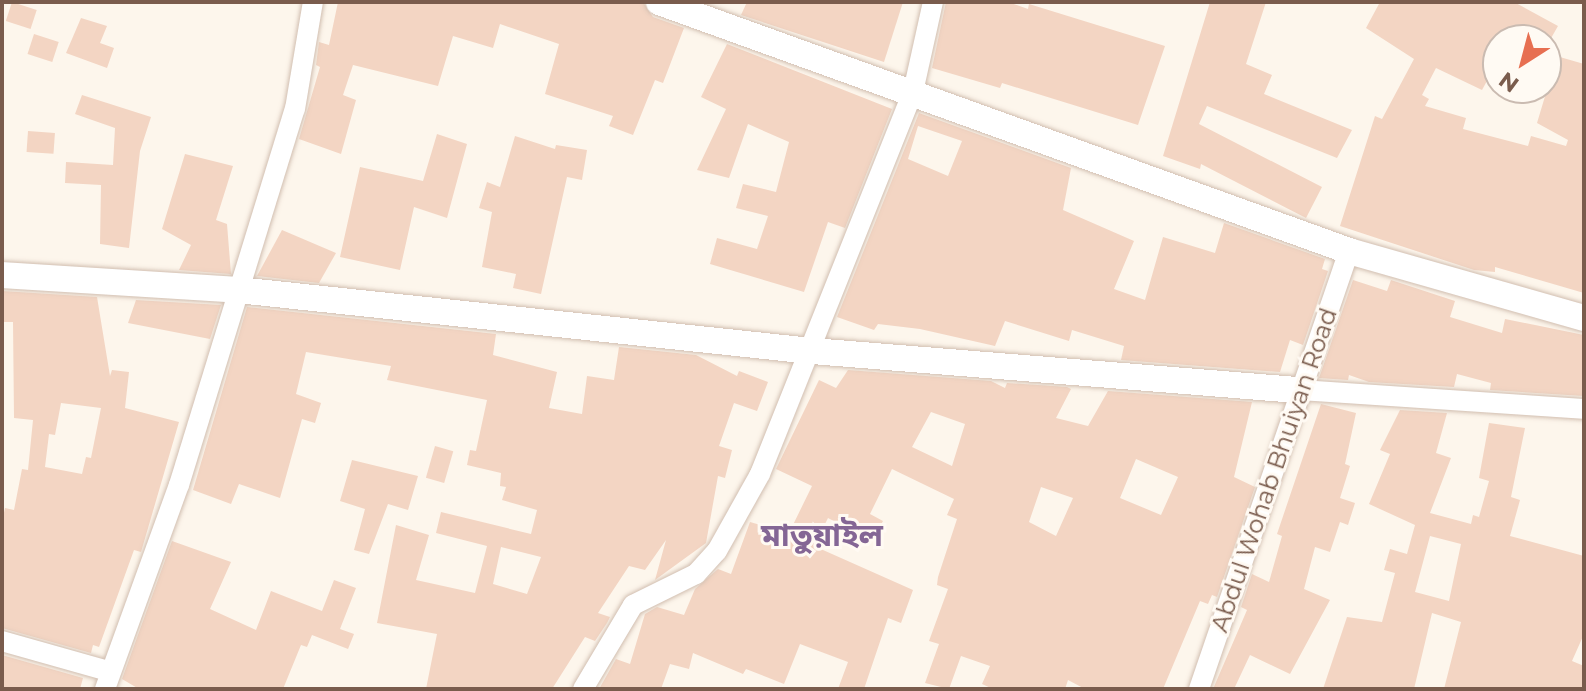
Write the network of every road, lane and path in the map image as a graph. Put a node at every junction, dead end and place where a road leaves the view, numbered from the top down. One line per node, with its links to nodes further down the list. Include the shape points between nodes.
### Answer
1 (313, 2): 7 (street, via 295,109)
2 (659, 2): 4 (street, via 750,39)
3 (933, 2): 4 (street)
4 (913, 92): 5 (street); 9 (street)
5 (1349, 251): 8 (street); 10 (street, Abdul Wohab Bhuiyan Road)
6 (2, 275): 7 (street)
7 (238, 290): 9 (street); 13 (street, via 179,485)
8 (1584, 318)
9 (812, 351): 10 (street); 14 (street, via 760,474 717,551 696,574 633,605)
10 (1299, 390): 11 (street); 15 (street, Abdul Wohab Bhuiyan Road)
11 (1584, 409)
12 (2, 641): 13 (street)
13 (107, 680)
14 (583, 689)
15 (1199, 689)

